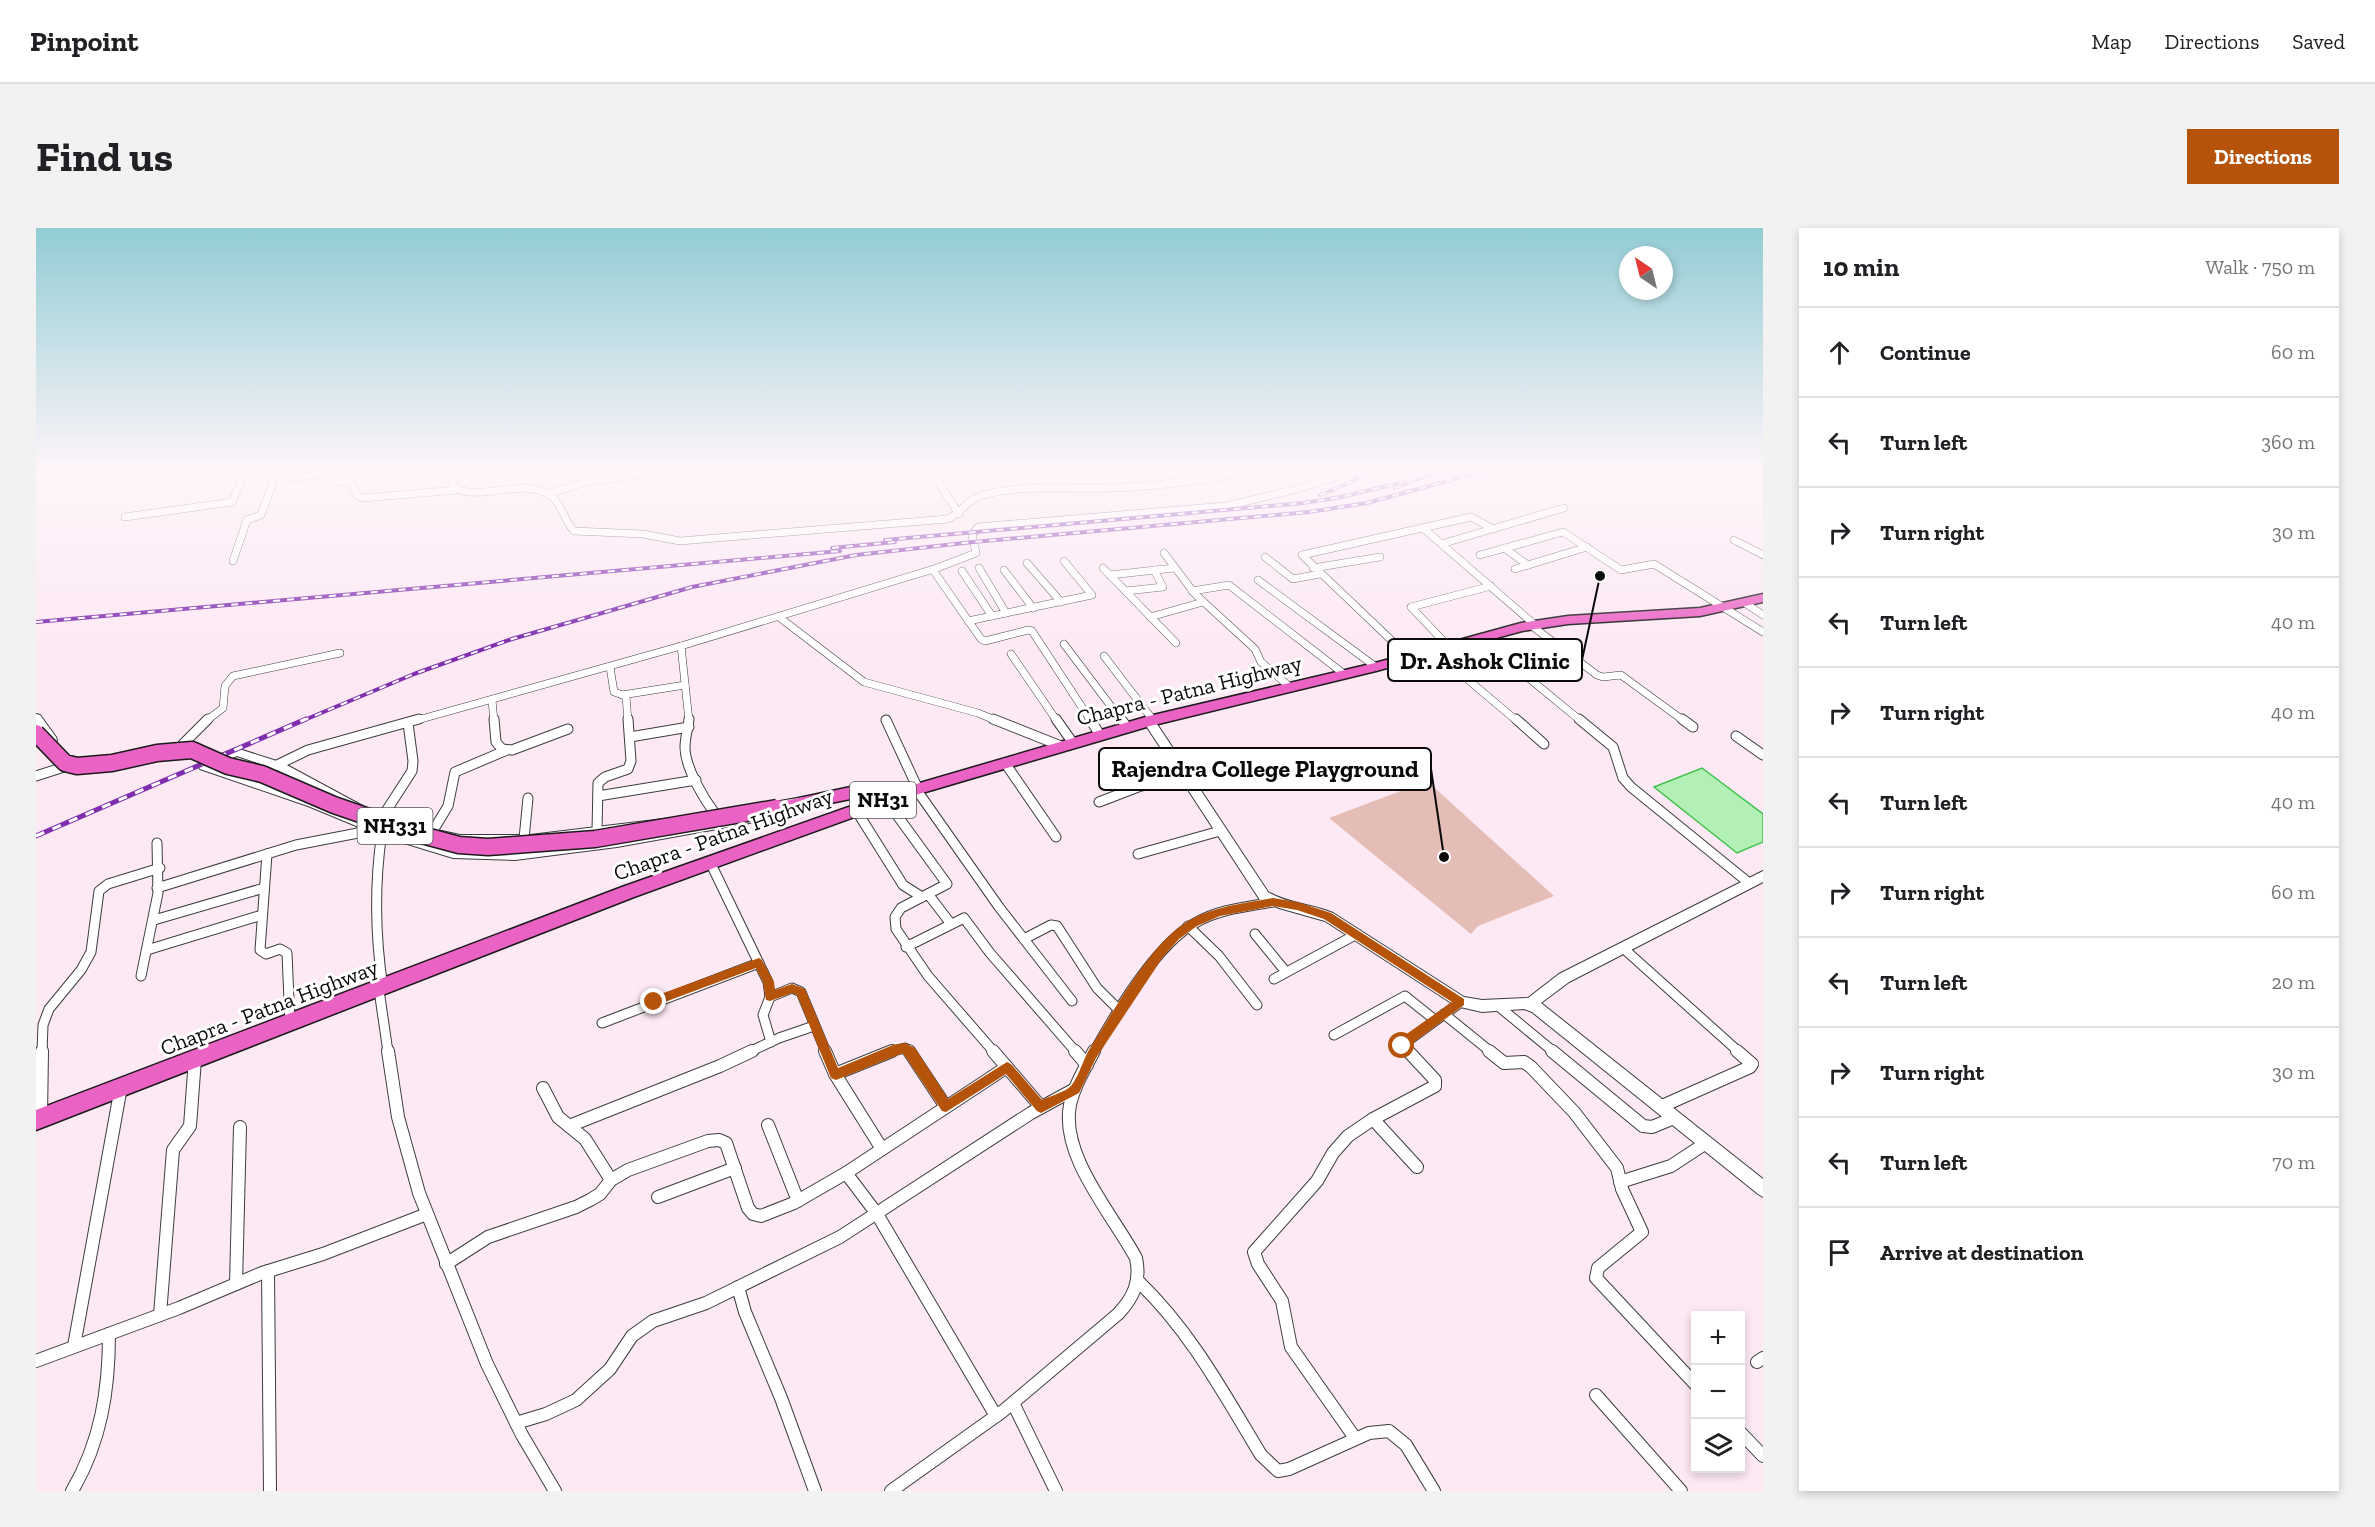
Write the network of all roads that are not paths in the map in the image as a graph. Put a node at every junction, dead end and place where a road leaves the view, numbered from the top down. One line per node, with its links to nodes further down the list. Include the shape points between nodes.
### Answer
1 (244, 528): 17 (street)
2 (571, 528): 3 (street, via 643,534 674,541)
3 (842, 528)
4 (978, 528): 26 (street, via 972,536 976,553)
5 (1423, 528): 9 (street); 24 (street, via 1302,555)
6 (1496, 528): 7 (street)
7 (1492, 529): 9 (street)
8 (1734, 540): 14 (street)
9 (1442, 544): 33 (street)
10 (1587, 547): 11 (street, via 1560,531); 20 (street); 41 (street, via 1623,571 1654,564)
11 (1504, 548): 13 (street); 20 (street)
12 (1164, 552): 23 (street)
13 (1480, 555)
14 (1763, 555)
15 (1265, 556): 30 (street, via 1293,579)
16 (1380, 557): 24 (street)
17 (233, 561)
18 (1064, 561): 37 (street, via 1093,594)
19 (1027, 563): 37 (street)
20 (1528, 565): 25 (street)
21 (979, 567): 42 (street)
22 (1103, 568): 31 (street)
23 (1174, 568): 28 (street); 35 (street)
24 (1313, 568): 30 (street)
25 (1515, 569)
26 (933, 570): 45 (street); 47 (street)
27 (1004, 570): 40 (street)
28 (1154, 570): 31 (street); 34 (street, via 1163,587)
29 (962, 571): 44 (street)
30 (1320, 574): 58 (street)
31 (1110, 575): 34 (street)
32 (1258, 579): 60 (street)
33 (1491, 586): 48 (street); 54 (street, via 1411,607)
34 (1126, 591): 46 (street)
35 (1191, 591): 38 (street); 61 (street, via 1230,585)
36 (1763, 598): 39 (highway, Chapra - Patna Highway / NH31)
37 (1061, 602): 40 (street)
38 (1203, 602): 46 (street); 63 (street)
39 (1745, 603): 41 (highway, Chapra - Patna Highway / NH31); 43 (street)
40 (1033, 608): 42 (street)
41 (1724, 609): 48 (highway, Chapra - Patna Highway / NH31); 49 (street)
42 (1006, 613): 44 (street)
43 (1763, 615)
44 (992, 616): 47 (street)
45 (778, 617): 53 (street); 80 (street, via 864,682 978,713)
46 (1150, 617): 51 (street)
47 (968, 621): 75 (street, via 983,640 1031,630)
48 (1533, 625): 50 (highway, Chapra - Patna Highway / NH31); 72 (street, via 1597,675 1621,675)
49 (1763, 632)
50 (1481, 639): 54 (highway, Chapra - Patna Highway / NH31); 113 (street, via 1608,742 1616,751 1623,778 1631,787)
51 (1176, 643)
52 (1064, 644): 71 (street)
53 (681, 646): 59 (street); 62 (street)
54 (1442, 650): 58 (highway, Chapra - Patna Highway / NH31); 81 (street)
55 (340, 653): 79 (street, via 233,676 225,686 223,708)
56 (1011, 654): 80 (street)
57 (1104, 657): 68 (street)
58 (1411, 658): 60 (highway, Chapra - Patna Highway / NH31)
59 (610, 667): 64 (street, via 614,692); 65 (street)
60 (1376, 667): 61 (highway, Chapra - Patna Highway / NH31)
61 (1344, 675): 63 (highway, Chapra - Patna Highway / NH31)
62 (685, 685): 64 (street); 70 (street)
63 (1290, 687): 68 (highway, Chapra - Patna Highway / NH31)
64 (622, 695): 77 (street, via 627,699)
65 (492, 700): 69 (street); 82 (street, via 496,742)
66 (36, 718): 79 (street, via 64,753 81,762 114,760)
67 (886, 720): 91 (street)
68 (1151, 721): 71 (highway, Chapra - Patna Highway / NH31); 88 (street)
69 (408, 723): 87 (street, via 308,750); 99 (street, via 412,771)
70 (689, 727): 77 (street); 90 (street, via 686,752)
71 (1127, 727): 75 (highway, Chapra - Patna Highway / NH31)
72 (1693, 727)
73 (568, 729): 82 (street)
74 (36, 733): 94 (highway, NH331, bridge, via 65,763 112,763 178,749 192,750 418,834 488,847 595,839)
75 (1100, 735): 80 (highway, Chapra - Patna Highway / NH31)
76 (1736, 736): 83 (street)
77 (630, 737): 92 (street, via 630,766 600,780)
78 (36, 742): 86 (street)
79 (183, 744): 84 (street, via 215,754)
80 (1067, 744): 85 (highway, Chapra - Patna Highway / NH31)
81 (1544, 744)
82 (507, 750): 104 (street, via 455,772 445,813)
83 (1763, 755)
84 (204, 763): 86 (street, via 176,752 112,766 74,770); 87 (street, via 236,752); 100 (street)
85 (1005, 763): 91 (highway, Chapra - Patna Highway / NH31); 105 (street)
86 (64, 766): 89 (street)
87 (275, 766): 99 (street)
88 (1184, 775): 96 (street); 102 (street)
89 (36, 776)
90 (696, 780): 92 (street); 98 (street)
91 (914, 790): 94 (highway, NH331, via 860,791); 95 (highway, Chapra - Patna Highway / NH31); 124 (street)
92 (598, 796): 101 (street)
93 (528, 798): 106 (street)
94 (817, 799): 98 (street); 103 (street, via 778,812 695,829 515,855 453,853)
95 (886, 800): 97 (highway, Chapra - Patna Highway / NH31); 116 (street, via 946,882)
96 (1099, 802)
97 (856, 810): 110 (highway, Chapra - Patna Highway / NH31); 116 (street, via 903,885)
98 (716, 815): 101 (street)
99 (381, 819): 104 (street)
100 (369, 825): 103 (street); 108 (street, via 352,835)
101 (597, 831): 106 (street)
102 (1220, 831): 109 (street); 117 (street, via 1259,891)
103 (382, 832): 132 (street, via 374,888)
104 (431, 834): 106 (street, via 460,840)
105 (1056, 837)
106 (524, 839)
107 (157, 843): 111 (street)
108 (267, 854): 114 (street); 115 (street)
109 (1138, 854)
110 (710, 862): 128 (street); 132 (highway, Chapra - Patna Highway / NH31)
111 (159, 868): 114 (street); 157 (street, via 108,884 99,891 91,952 49,1009 43,1025)
112 (1763, 876): 113 (street)
113 (1749, 883): 126 (street)
114 (157, 888): 119 (street)
115 (264, 888): 118 (street); 119 (street)
116 (925, 895): 120 (street); 125 (street, via 901,908 895,917 896,929)
117 (1273, 902): 121 (street, via 1219,912); 123 (street, via 1314,911)
118 (262, 915): 127 (street); 142 (street, via 261,953 287,953)
119 (154, 920): 127 (street)
120 (951, 924): 125 (street); 147 (street, via 965,919)
121 (1188, 926): 137 (street, via 1219,956); 139 (street, via 1160,954)
122 (1255, 934): 129 (street)
123 (1357, 934): 129 (street); 135 (street)
124 (1024, 939): 134 (street); 139 (street, via 1051,925 1057,926 1094,984)
125 (906, 947): 148 (street)
126 (1623, 948): 136 (street, via 1564,978); 155 (street, via 1752,1064)
127 (147, 950): 130 (street)
128 (759, 963): 133 (street); 141 (street)
129 (1286, 972): 131 (street)
130 (141, 976)
131 (1274, 979)
132 (381, 989): 142 (highway, Chapra - Patna Highway / NH31); 172 (street, via 403,1142)
133 (770, 997): 143 (street, via 797,989 806,1000); 145 (street, via 763,1015)
134 (1072, 1000)
135 (1461, 1002): 138 (street); 140 (street)
136 (1530, 1004): 138 (street); 155 (street)
137 (1257, 1005)
138 (1497, 1005): 156 (street, via 1643,1126 1652,1127)
139 (1120, 1011): 147 (street)
140 (1439, 1017): 144 (street, via 1405,996); 158 (street, via 1402,1045 1436,1084); 168 (street, via 1504,1063 1524,1062 1531,1067 1587,1129 1617,1168)
141 (602, 1023)
142 (290, 1024): 146 (highway, Chapra - Patna Highway / NH31)
143 (814, 1026): 145 (street); 149 (street)
144 (1334, 1035)
145 (771, 1042): 160 (street)
146 (195, 1059): 150 (highway, Chapra - Patna Highway / NH31); 179 (street, via 190,1126 173,1150)
147 (1087, 1065): 152 (street)
148 (1007, 1067): 153 (street); 154 (street)
149 (836, 1074): 153 (street, via 905,1048); 163 (street)
150 (121, 1087): 157 (highway, Chapra - Patna Highway / NH31); 181 (street)
151 (543, 1088): 160 (street, via 552,1108)
152 (1075, 1089): 154 (street); 176 (street, via 1068,1113 1074,1150 1127,1241 1139,1270)
153 (946, 1107): 163 (street)
154 (1041, 1107): 173 (street)
155 (1660, 1107): 156 (street)
156 (1674, 1118): 162 (street)
157 (38, 1119)
158 (1372, 1119): 164 (street); 189 (street, via 1340,1144 1317,1181 1254,1252 1281,1300 1288,1341)
159 (768, 1125): 171 (street)
160 (569, 1126): 167 (street, via 585,1139)
161 (240, 1127): 177 (street)
162 (1706, 1143): 168 (street, via 1671,1166); 169 (street)
163 (882, 1149): 166 (street)
164 (1417, 1167)
165 (735, 1168): 167 (street, via 726,1143 708,1141); 170 (street); 171 (street, via 753,1214 768,1214)
166 (846, 1173): 171 (street); 173 (street)
167 (611, 1180): 174 (street, via 600,1194 583,1203 488,1237)
168 (1620, 1182): 183 (street, via 1642,1232 1598,1268 1596,1278)
169 (1763, 1189)
170 (658, 1197)
171 (798, 1201)
172 (427, 1214): 174 (street); 175 (street)
173 (877, 1214): 178 (street); 186 (street)
174 (446, 1264): 187 (street)
175 (268, 1271): 177 (street); 192 (street)
176 (1139, 1282): 185 (street, via 1118,1314); 189 (street, via 1186,1334 1272,1467 1278,1471 1289,1469)
177 (236, 1284): 179 (street)
178 (738, 1287): 187 (street, via 640,1329 610,1369 576,1400); 194 (street)
179 (160, 1315): 180 (street)
180 (109, 1334): 181 (street); 191 (street, via 106,1386 96,1437 86,1467)
181 (74, 1346): 182 (street)
182 (36, 1361)
183 (1691, 1381)
184 (1596, 1395): 198 (street)
185 (1013, 1402): 186 (street); 196 (street)
186 (996, 1416): 195 (street)
187 (516, 1423): 193 (street)
188 (1745, 1437): 190 (street)
189 (1355, 1438): 197 (street, via 1381,1430 1394,1434 1406,1445)
190 (1763, 1456)
191 (72, 1491)
192 (270, 1491)
193 (555, 1491)
194 (815, 1491)
195 (891, 1491)
196 (1056, 1491)
197 (1434, 1491)
198 (1682, 1491)

